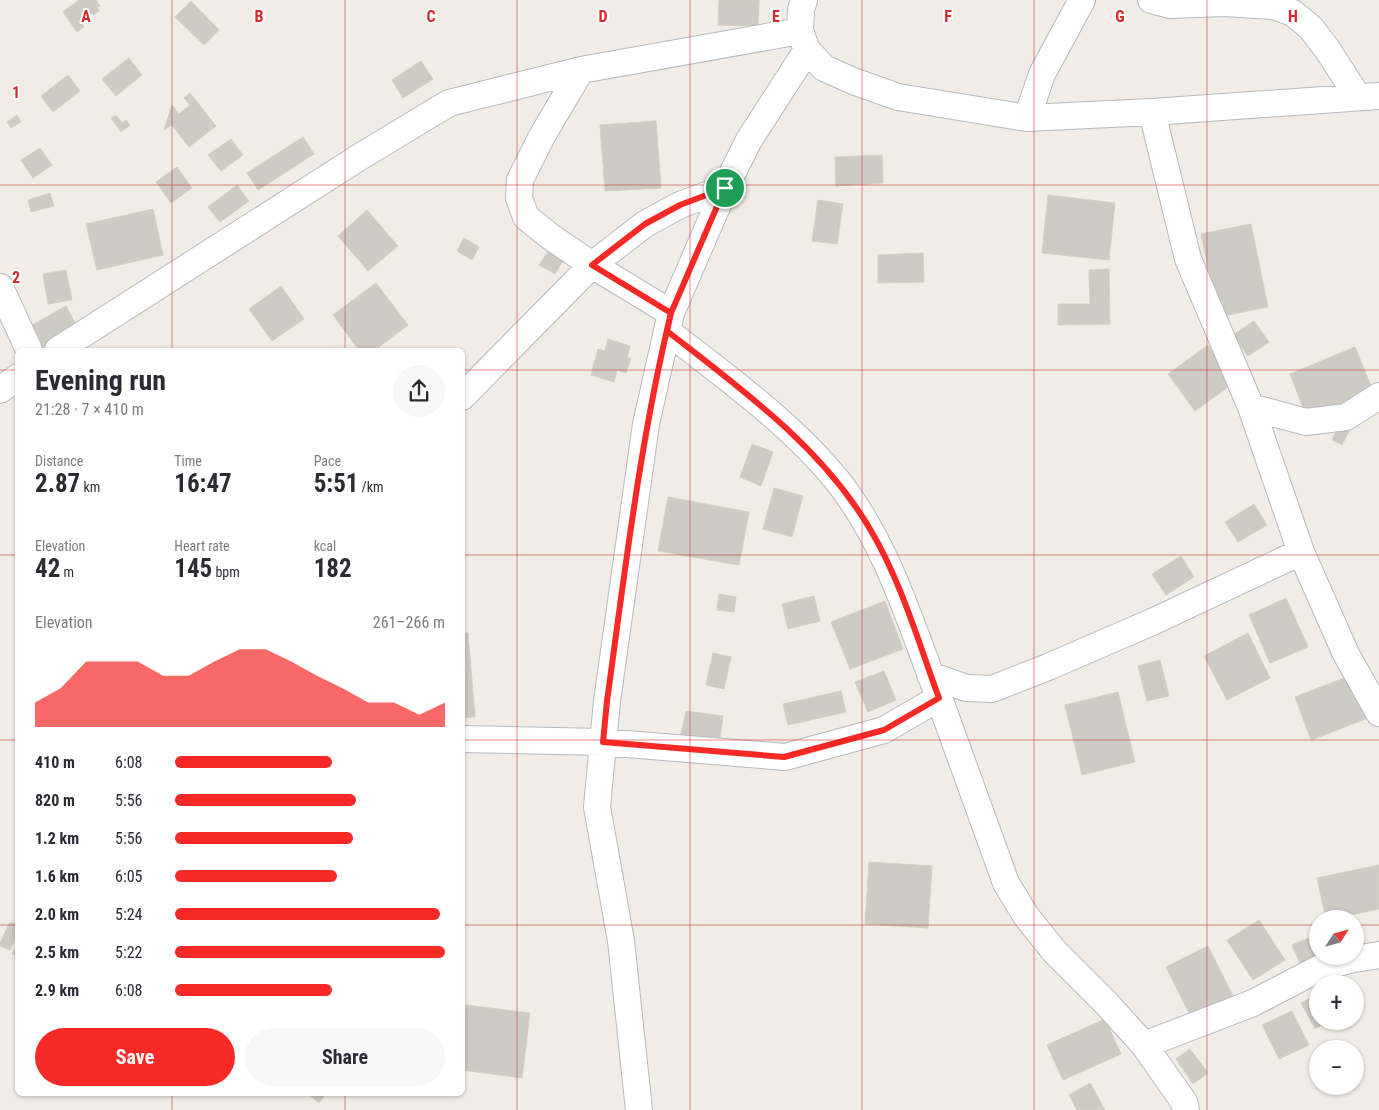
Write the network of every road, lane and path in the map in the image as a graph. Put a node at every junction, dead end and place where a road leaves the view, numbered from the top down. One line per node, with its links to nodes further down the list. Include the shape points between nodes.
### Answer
1 (804, 0): 4 (street, via 801,10)
2 (1082, 0): 8 (street, via 1042,74)
3 (1151, 0): 6 (street, via 1170,6 1224,3 1274,6 1293,13 1311,28)
4 (803, 40): 5 (street); 8 (street, via 824,68 898,97); 9 (street)
5 (581, 70): 10 (street, via 520,180 518,198 526,217); 14 (street, via 449,104 358,158)
6 (1369, 97): 7 (street)
7 (1152, 112): 8 (street); 19 (street, via 1188,259)
8 (1027, 118)
9 (725, 188): 10 (street, via 680,205 645,224); 12 (street)
10 (592, 265): 12 (street); 17 (street)
11 (0, 287): 13 (street)
12 (669, 322): 21 (street, via 805,445 837,481 870,529 895,580); 24 (street, via 646,424)
13 (28, 348)
14 (61, 348)
15 (15, 379): 16 (street)
16 (0, 390)
17 (465, 394)
18 (1379, 396): 19 (street, via 1346,417 1306,422)
19 (1251, 407): 20 (street)
20 (1301, 552): 21 (street, via 1152,622 992,689); 22 (street, via 1346,654)
21 (934, 686): 24 (street, via 884,730 784,757); 26 (street, via 1006,883 1026,916 1055,952)
22 (1379, 713)
23 (465, 739): 24 (street)
24 (603, 742): 27 (street, via 597,807 621,941)
25 (1379, 955): 26 (street, via 1322,967 1253,1003)
26 (1144, 1045): 28 (street, via 1184,1102)
27 (639, 1110)
28 (1186, 1110)

